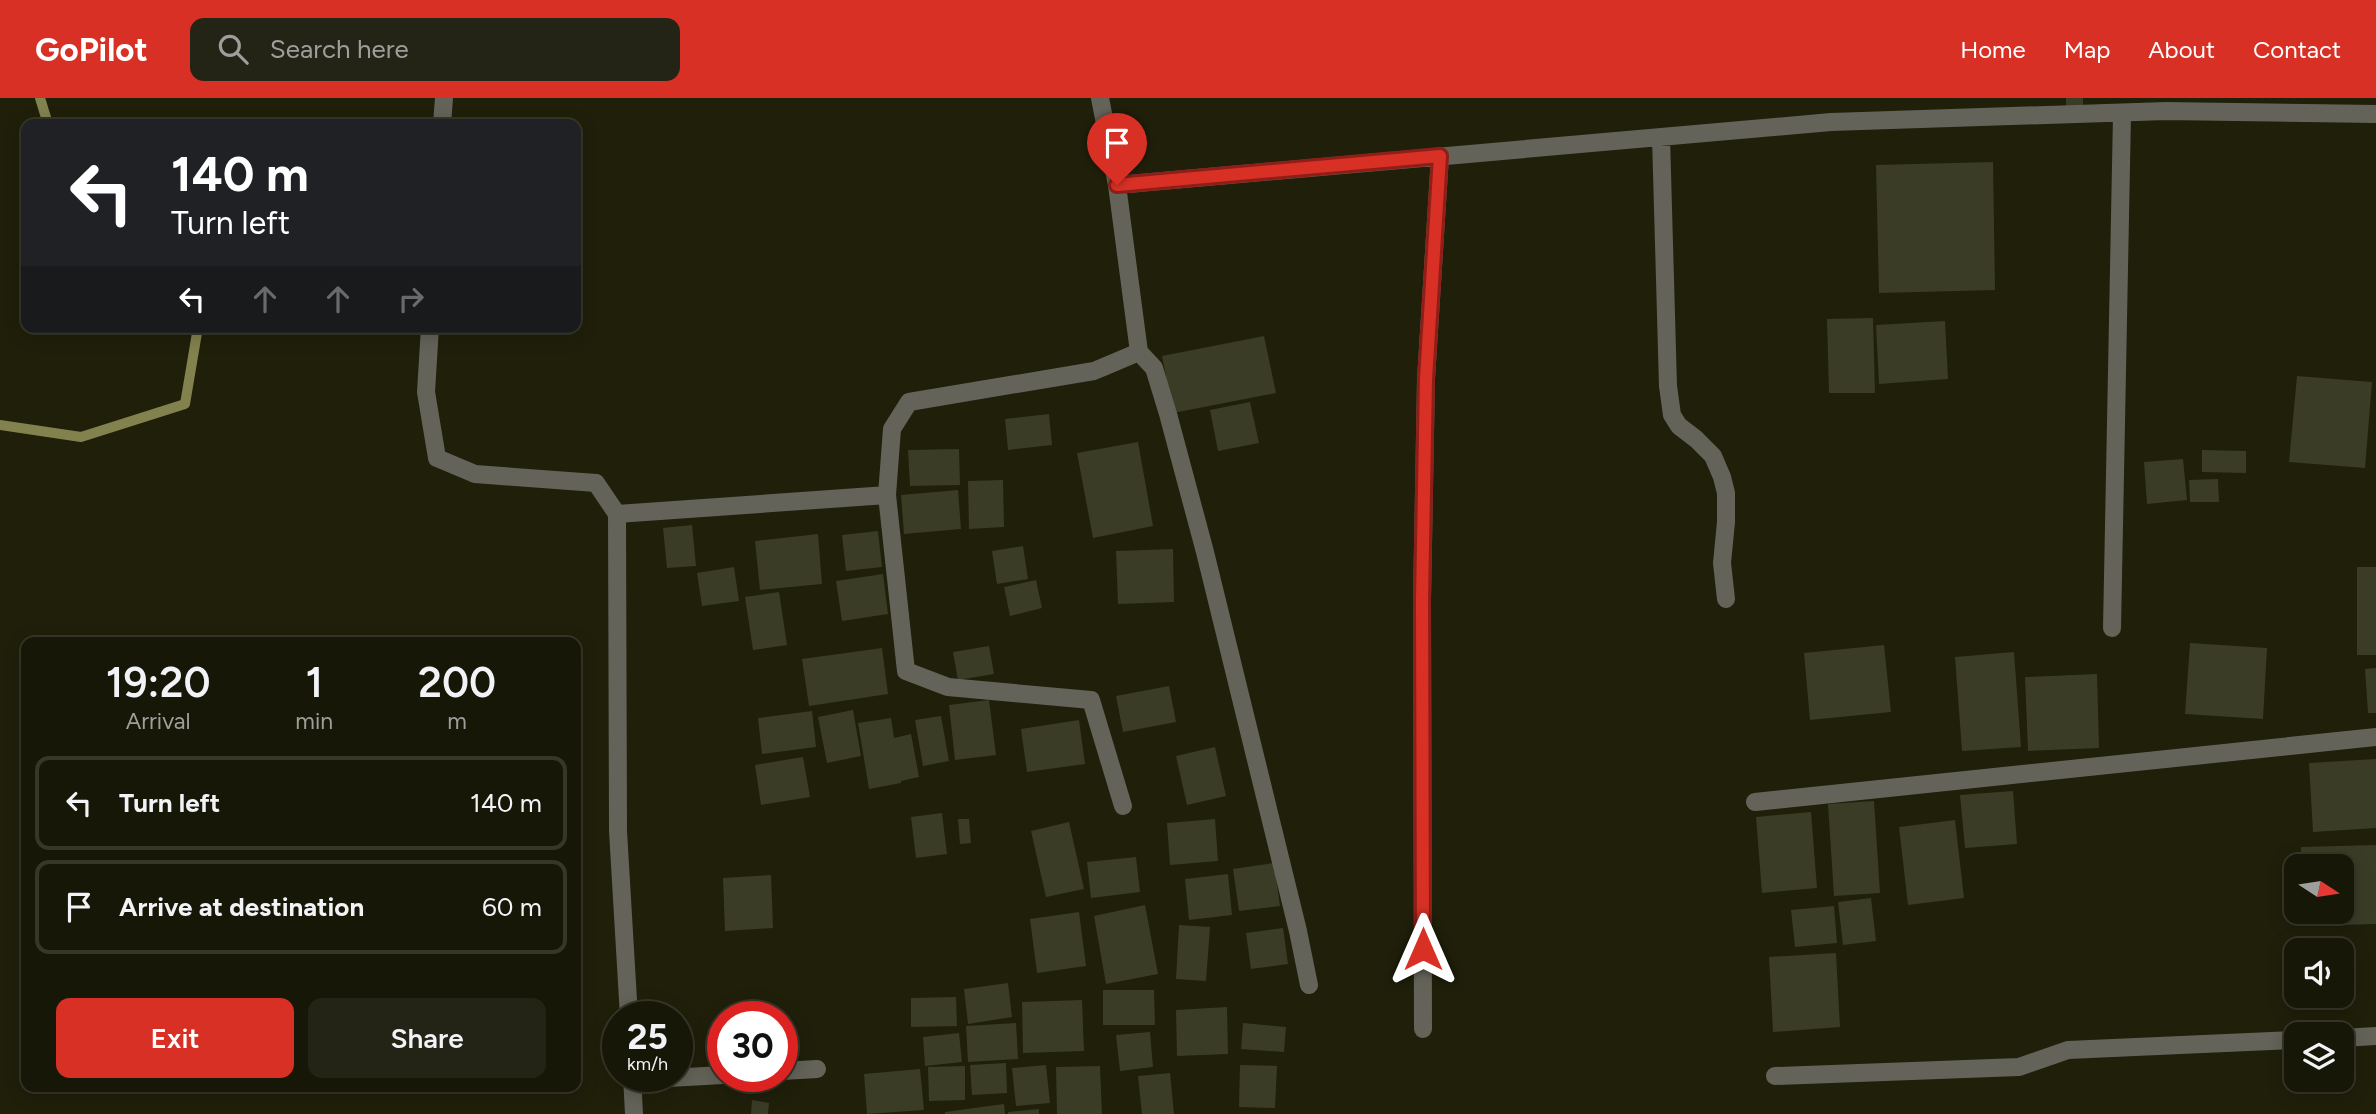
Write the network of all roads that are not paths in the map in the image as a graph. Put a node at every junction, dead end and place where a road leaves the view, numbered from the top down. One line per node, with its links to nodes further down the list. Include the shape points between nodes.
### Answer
1 (444, 98): 5 (street)
2 (1100, 98): 8 (street)
3 (2122, 114): 4 (street); 6 (street, via 1831,122); 14 (street)
4 (2376, 114)
5 (442, 119)
6 (1661, 137): 7 (street); 13 (street, via 1672,415 1713,456 1722,477 1726,522 1721,563)
7 (1440, 156): 8 (street); 20 (street, via 1426,379)
8 (1117, 185): 10 (street)
9 (430, 333): 12 (street, via 426,392 437,458 475,474 596,483)
10 (1139, 352): 11 (street, via 1094,371 909,401 892,429); 18 (street, via 1154,368 1175,439)
11 (887, 495): 12 (street); 17 (street, via 906,671 948,687 1091,700)
12 (617, 514): 19 (street, via 618,831)
13 (1726, 599)
14 (2112, 628)
15 (2376, 737): 16 (street)
16 (1755, 802)
17 (1123, 806)
18 (1309, 985)
19 (628, 1001)
20 (1423, 1029)
21 (2376, 1036): 22 (street)
22 (2354, 1037)
23 (2284, 1041): 26 (street, via 2068,1050 2019,1067)
24 (817, 1069): 25 (street)
25 (798, 1070)
26 (1775, 1076)
27 (633, 1092): 28 (street)
28 (634, 1114)

